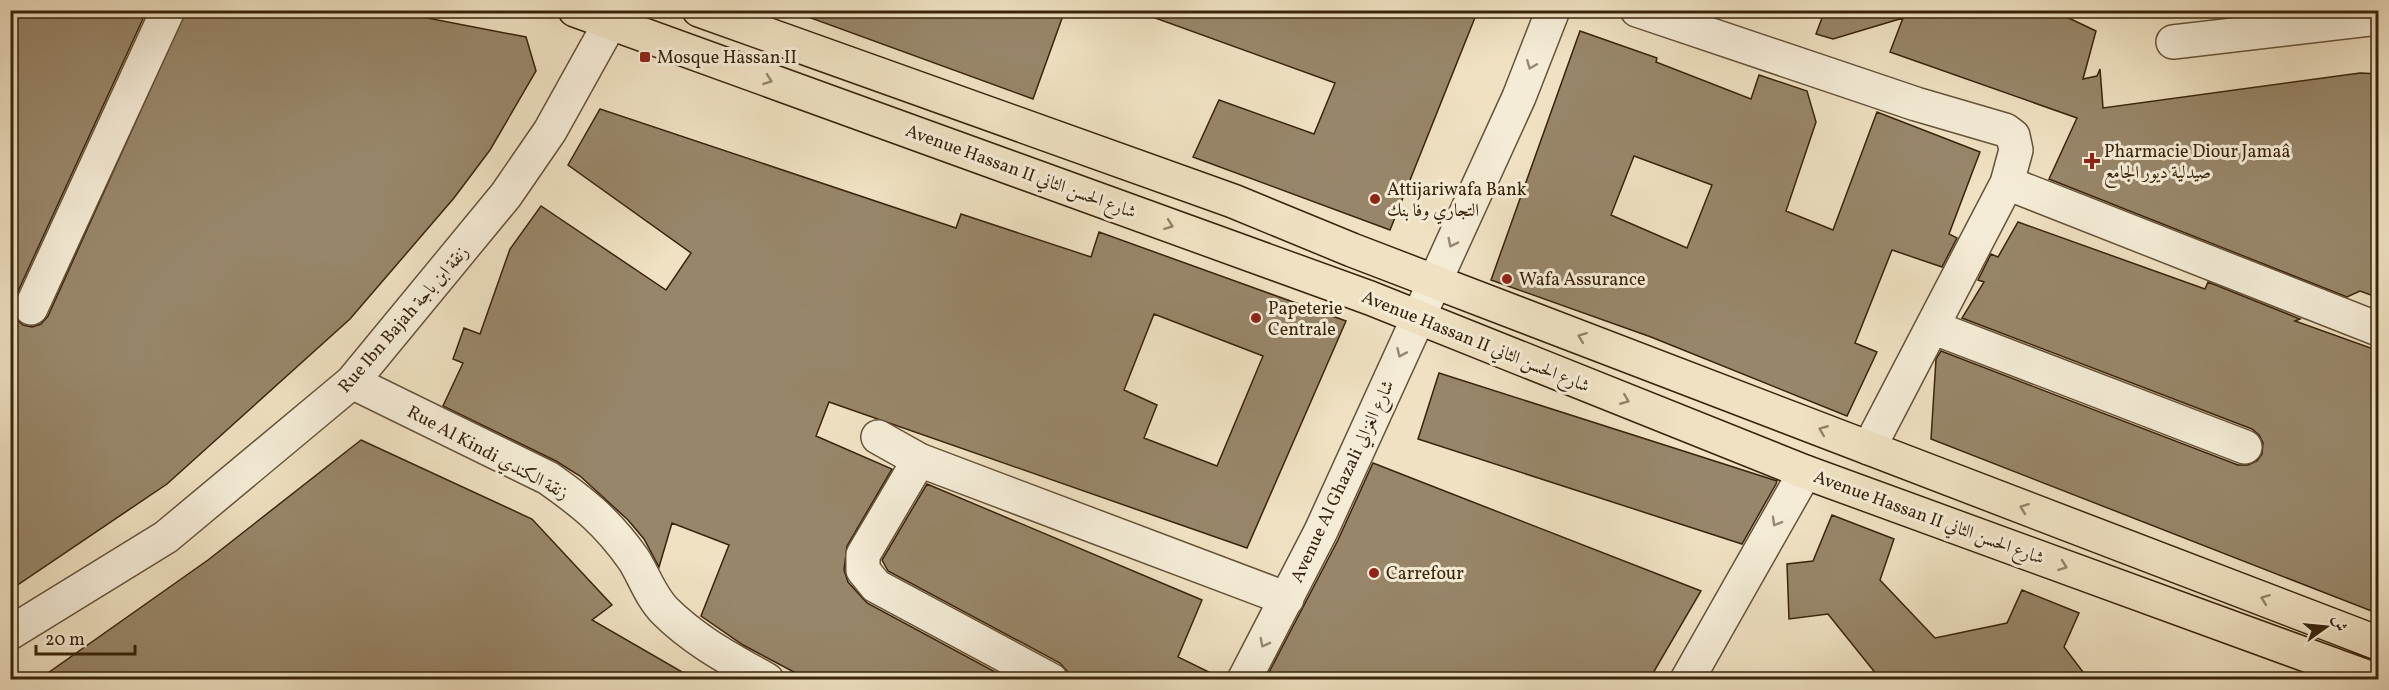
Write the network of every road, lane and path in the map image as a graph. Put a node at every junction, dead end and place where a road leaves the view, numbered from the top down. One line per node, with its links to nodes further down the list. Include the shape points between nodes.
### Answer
1 (168, 10): 11 (street)
2 (574, 10): 7 (main road, Avenue Hassan II شارع الحسن الثاني)
3 (699, 10): 10 (main road, via 1233,201)
4 (1553, 10): 10 (street, Avenue Al Ghazali شارع الغزالي, one-way to 10, via 1519,97)
5 (1637, 10): 9 (street, via 1916,104 2006,130 2013,136 2016,150)
6 (2379, 18): 8 (street)
7 (610, 23): 12 (main road, Avenue Hassan II شارع الحسن الثاني, one-way to 12); 15 (street, Rue Ibn Bajah زنقة ابن باجة, via 550,131 506,195)
8 (2173, 42)
9 (2007, 183): 13 (street); 14 (street)
10 (1434, 280): 12 (street, Avenue Al Ghazali شارع الغزالي); 18 (main road, one-way to 10)
11 (31, 308)
12 (1417, 316): 20 (main road, Avenue Hassan II شارع الحسن الثاني, one-way to 20); 21 (street, Avenue Al Ghazali شارع الغزالي, one-way to 21)
13 (1932, 327): 17 (street); 18 (street)
14 (2379, 328)
15 (352, 382): 22 (street, Rue Ibn Bajah زنقة ابن باجة, via 166,537); 24 (street, Rue Al Kindi زنقة الكندي, via 548,478 575,496 605,522 635,562 662,609 705,646)
16 (878, 437): 19 (street)
17 (2244, 447)
18 (1869, 448): 23 (main road, one-way to 18)
19 (919, 460): 21 (street); 25 (street, via 863,555 866,576 916,609)
20 (1805, 472): 27 (street, one-way to 27); 28 (main road, Avenue Hassan II شارع الحسن الثاني, one-way to 28)
21 (1287, 598): 26 (street, Avenue Al Ghazali شارع الغزالي, one-way to 26)
22 (10, 633)
23 (2379, 644)
24 (767, 680)
25 (1051, 680)
26 (1244, 680)
27 (1687, 680)
28 (2375, 680)

